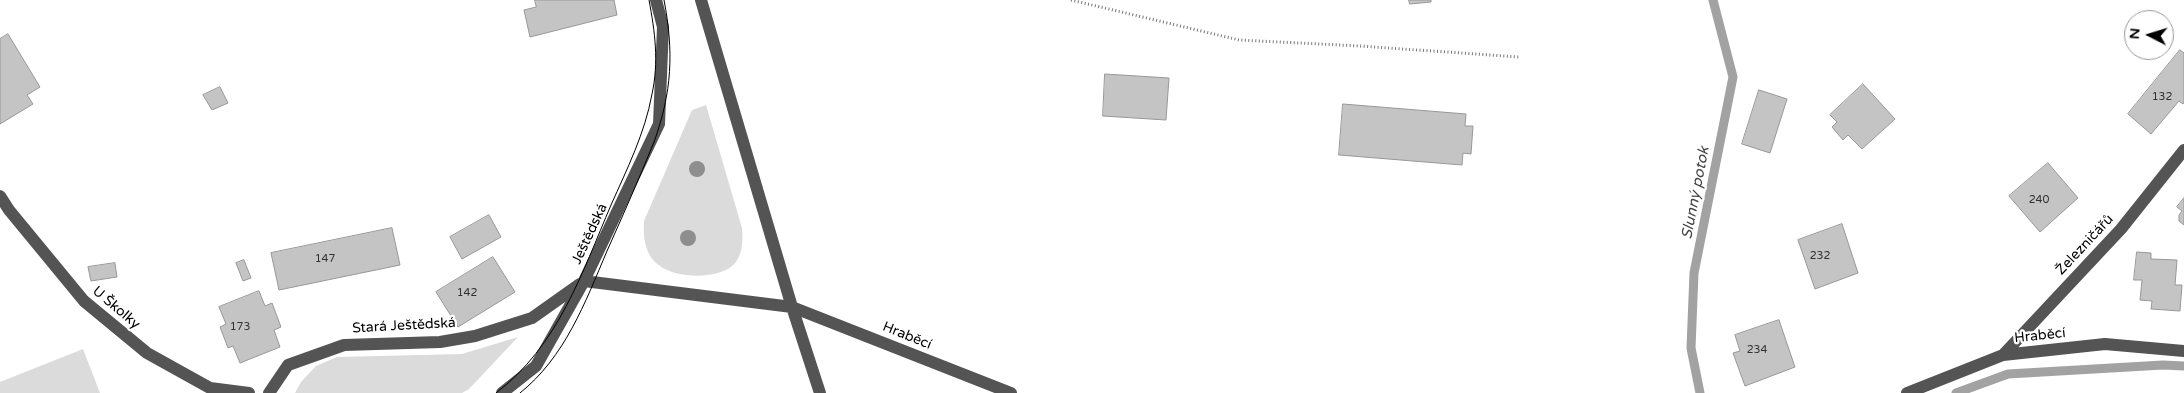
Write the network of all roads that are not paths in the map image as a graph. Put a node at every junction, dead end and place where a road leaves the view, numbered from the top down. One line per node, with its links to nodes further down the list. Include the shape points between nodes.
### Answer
1 (656, 0): 5 (street, Ještědská, via 663,27 659,124)
2 (701, 0): 6 (street)
3 (2184, 150): 8 (street, Železničářů, via 2121,229)
4 (0, 196): 9 (street, U Školky, via 84,301 147,353 210,388)
5 (584, 281): 6 (street, Ještědská); 10 (street, Stará Ještědská, via 532,318 475,336 440,342 344,345 288,366); 11 (street, via 536,366)
6 (792, 306): 12 (street); 13 (street, Hraběcí)
7 (2184, 351): 8 (street, Hraběcí, via 2105,344)
8 (2003, 355): 14 (street, Hraběcí)
9 (249, 393)
10 (269, 393)
11 (502, 393)
12 (820, 393)
13 (1011, 393)
14 (1907, 393)

